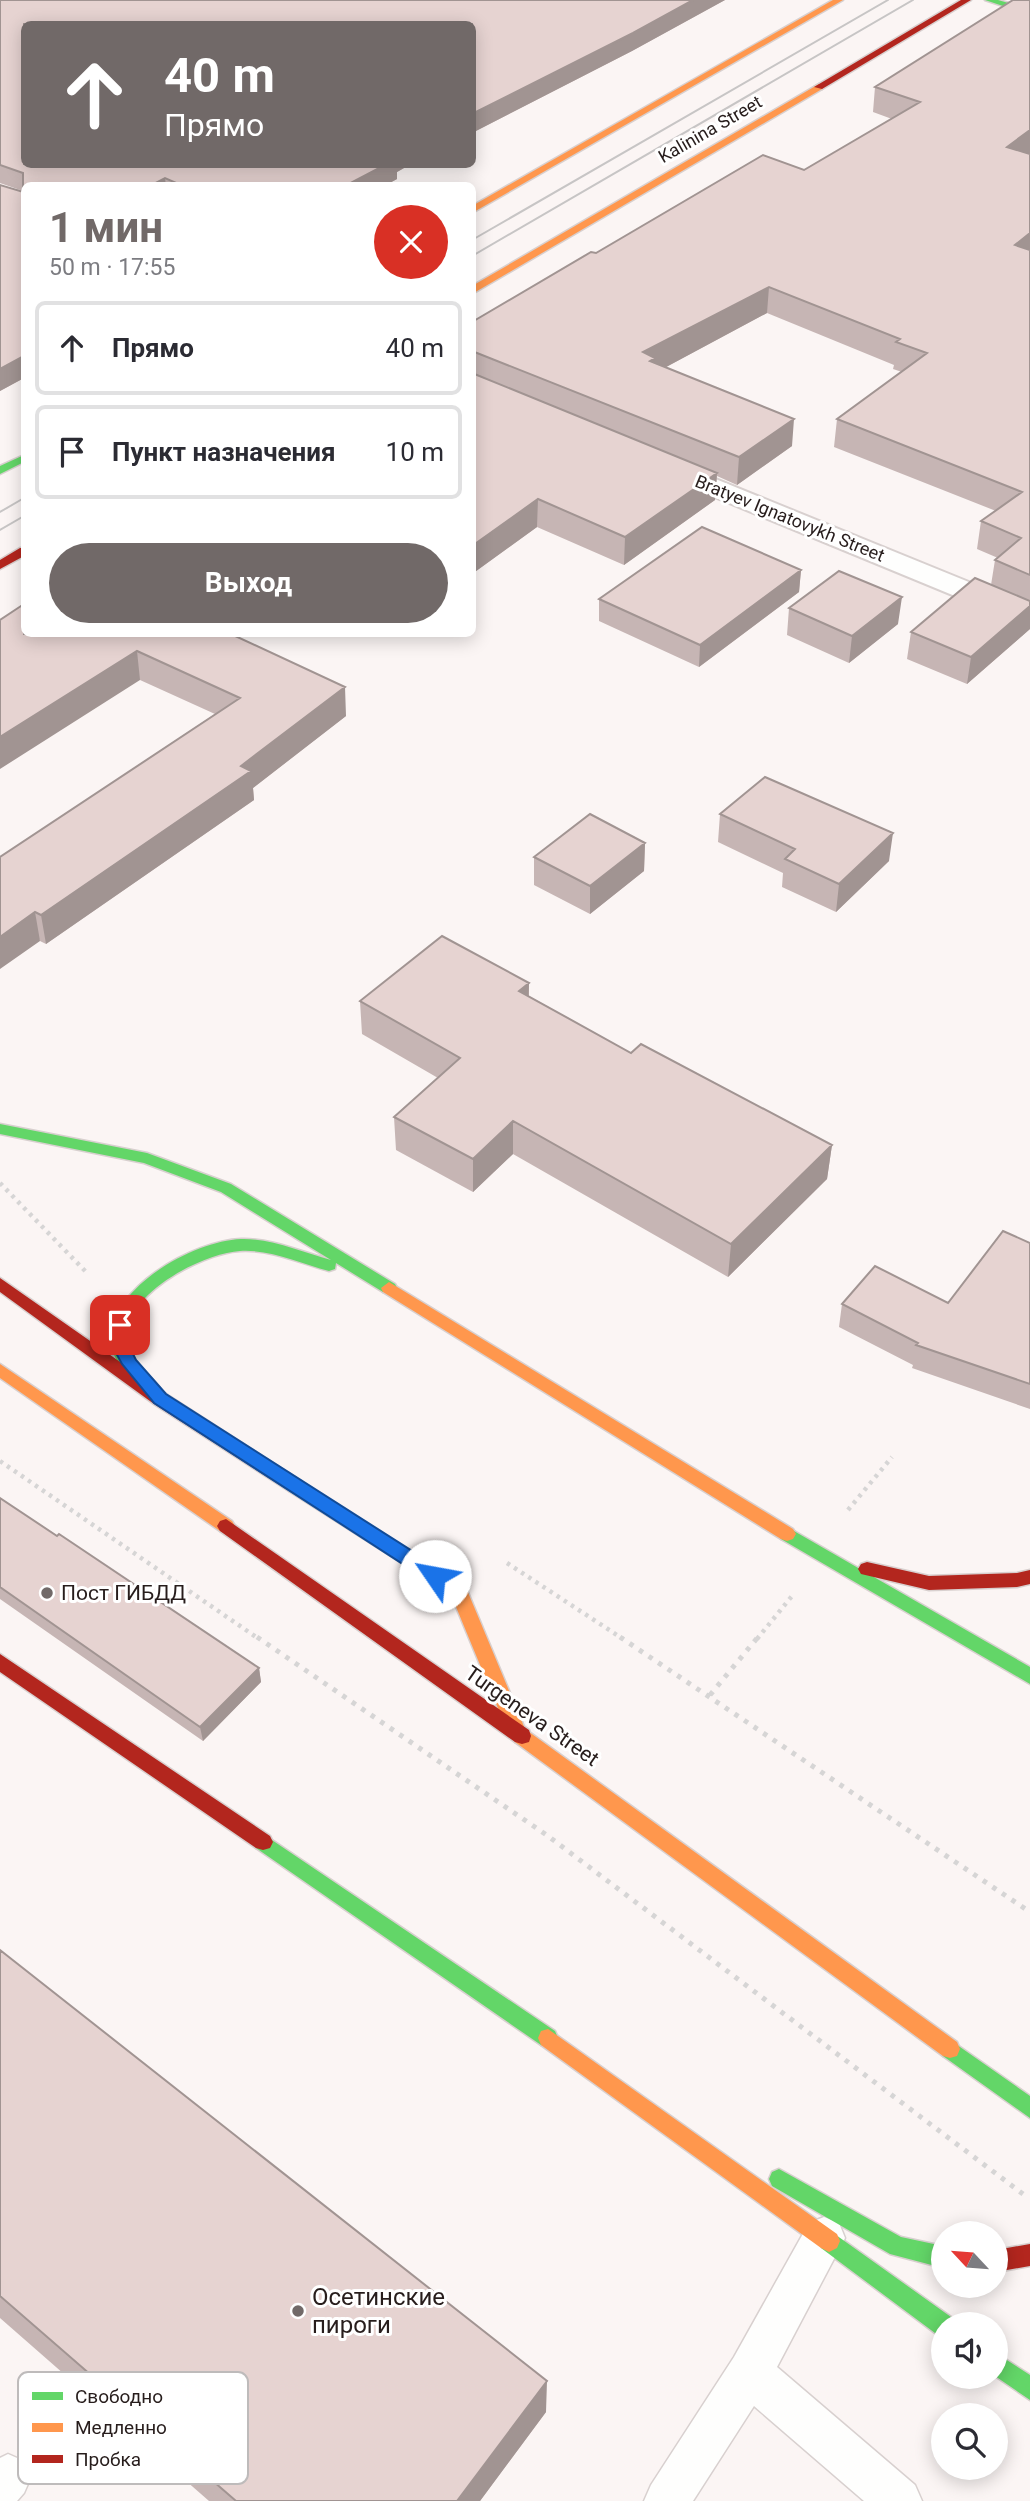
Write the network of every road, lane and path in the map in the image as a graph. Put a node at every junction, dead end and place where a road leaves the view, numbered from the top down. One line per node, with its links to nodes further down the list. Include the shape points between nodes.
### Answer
1 (839, 0): 5 (main road)
2 (967, 0): 6 (main road, Kalinina Street)
3 (989, 0): 4 (main road)
4 (1030, 12)
5 (476, 208)
6 (476, 289)
7 (21, 460): 9 (main road)
8 (650, 461): 12 (street, Bratyev Ignatovykh Street)
9 (0, 471)
10 (21, 553): 11 (main road)
11 (0, 565)
12 (1030, 618)
13 (0, 1129): 14 (main road, via 147,1158 226,1188)
14 (371, 1277): 17 (main road, via 238,1244 185,1259 152,1284 120,1325 119,1342 130,1364); 19 (main road)
15 (0, 1284): 17 (main road)
16 (0, 1370): 26 (main road, Turgeneva Street)
17 (160, 1399): 26 (main road, via 458,1590)
18 (0, 1461): 32 (path, via 548,1836)
19 (831, 1561): 20 (main road, via 929,1583); 23 (main road)
20 (1030, 1577)
21 (789, 1602): 25 (path)
22 (0, 1662): 28 (main road)
23 (1030, 1676)
24 (689, 1681): 25 (path)
25 (710, 1695): 27 (path)
26 (516, 1730): 29 (main road, Turgeneva Street)
27 (1030, 1912)
28 (615, 2084): 30 (main road); 33 (main road)
29 (1030, 2108)
30 (733, 2152)
31 (768, 2172): 34 (main road, via 898,2247)
32 (1030, 2200)
33 (824, 2238): 37 (main road); 38 (lane)
34 (931, 2254)
35 (1030, 2255): 36 (main road)
36 (1008, 2259)
37 (931, 2316)
38 (750, 2372): 41 (lane); 42 (lane)
39 (1008, 2373): 40 (main road)
40 (1030, 2389)
41 (667, 2501)
42 (899, 2501)

